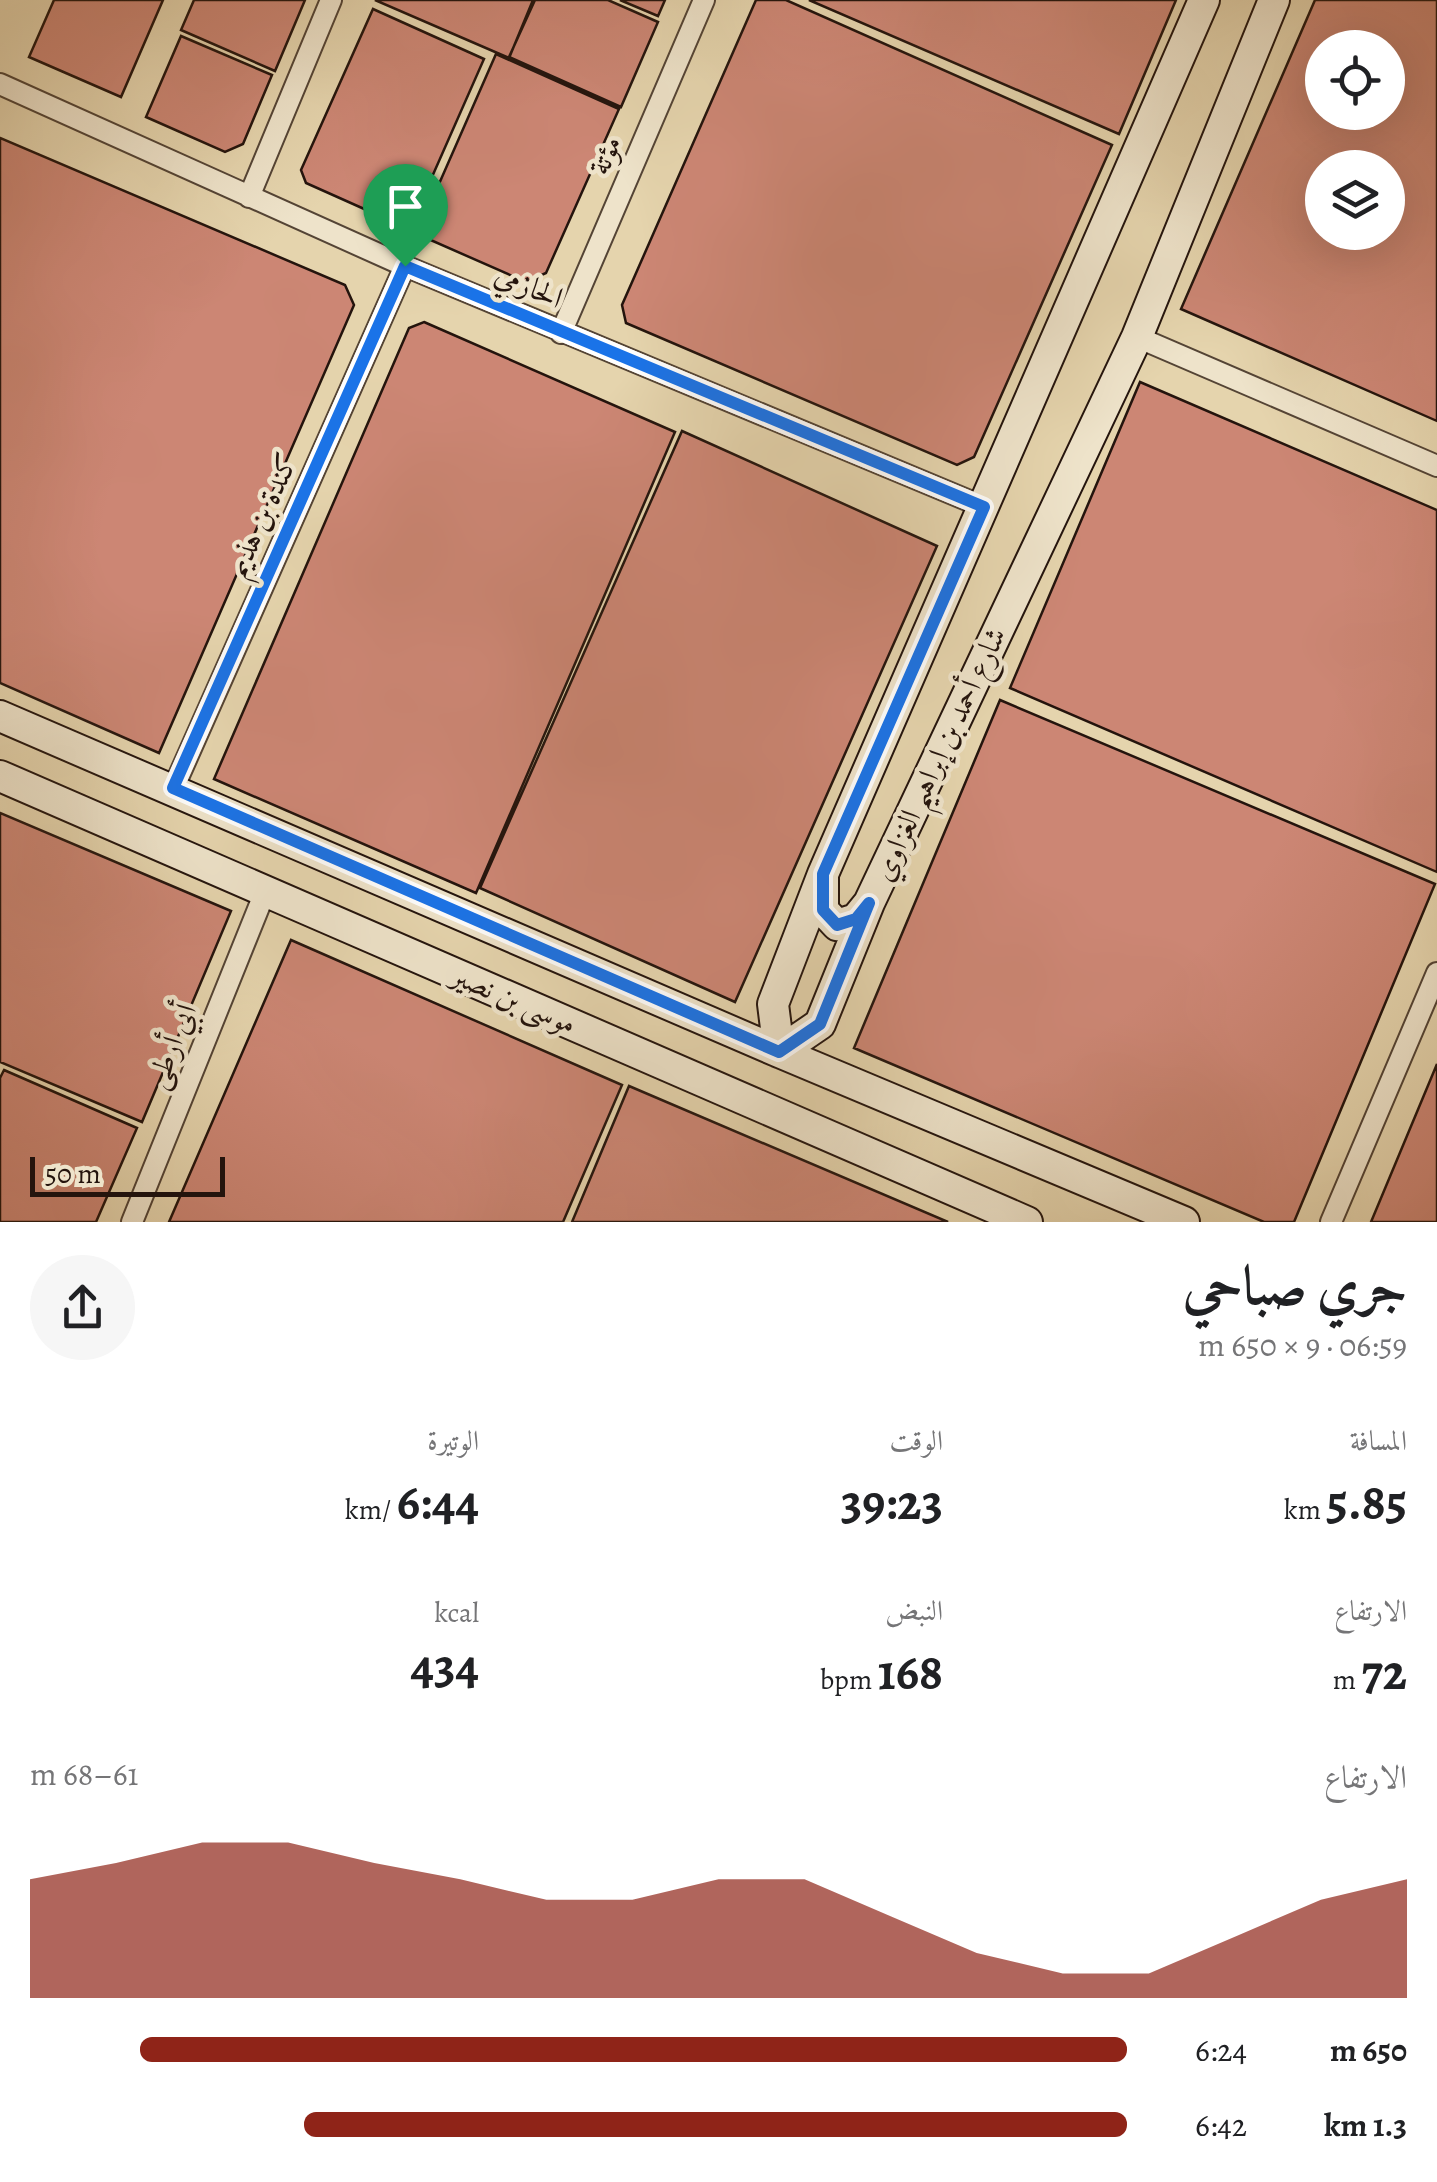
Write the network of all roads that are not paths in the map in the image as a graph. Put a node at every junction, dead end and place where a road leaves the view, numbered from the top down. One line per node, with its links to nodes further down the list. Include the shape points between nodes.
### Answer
1 (331, 0): 6 (street)
2 (704, 0): 8 (street, مؤتة)
3 (1204, 0): 11 (street, شارع أحمد بن إبراهيم الغزاوي)
4 (1274, 0): 9 (street, شارع أحمد بن إبراهيم الغزاوي)
5 (0, 84): 6 (street, الحازمي)
6 (249, 197): 7 (street, الحازمي)
7 (405, 266): 8 (street, الحازمي); 14 (street, كندة بن هذيم)
8 (561, 333): 11 (street, الحازمي)
9 (1137, 337): 10 (street); 17 (street, شارع أحمد بن إبراهيم الغزاوي)
10 (1437, 466)
11 (984, 507): 15 (street, شارع أحمد بن إبراهيم الغزاوي)
12 (0, 716): 14 (street)
13 (0, 776): 16 (street, موسى بن نصير)
14 (173, 788): 19 (street)
15 (823, 874): 17 (street, via 823,910 837,925 856,919); 19 (street, شارع أحمد بن إبراهيم الغزاوي, via 773,1004)
16 (266, 892): 20 (street, أبي أرطى); 21 (street, موسى بن نصير)
17 (869, 903): 19 (street, شارع أحمد بن إبراهيم الغزاوي, via 820,1024)
18 (1437, 973): 23 (street)
19 (779, 1052): 22 (street)
20 (132, 1222)
21 (1027, 1222)
22 (1184, 1222)
23 (1331, 1222)

